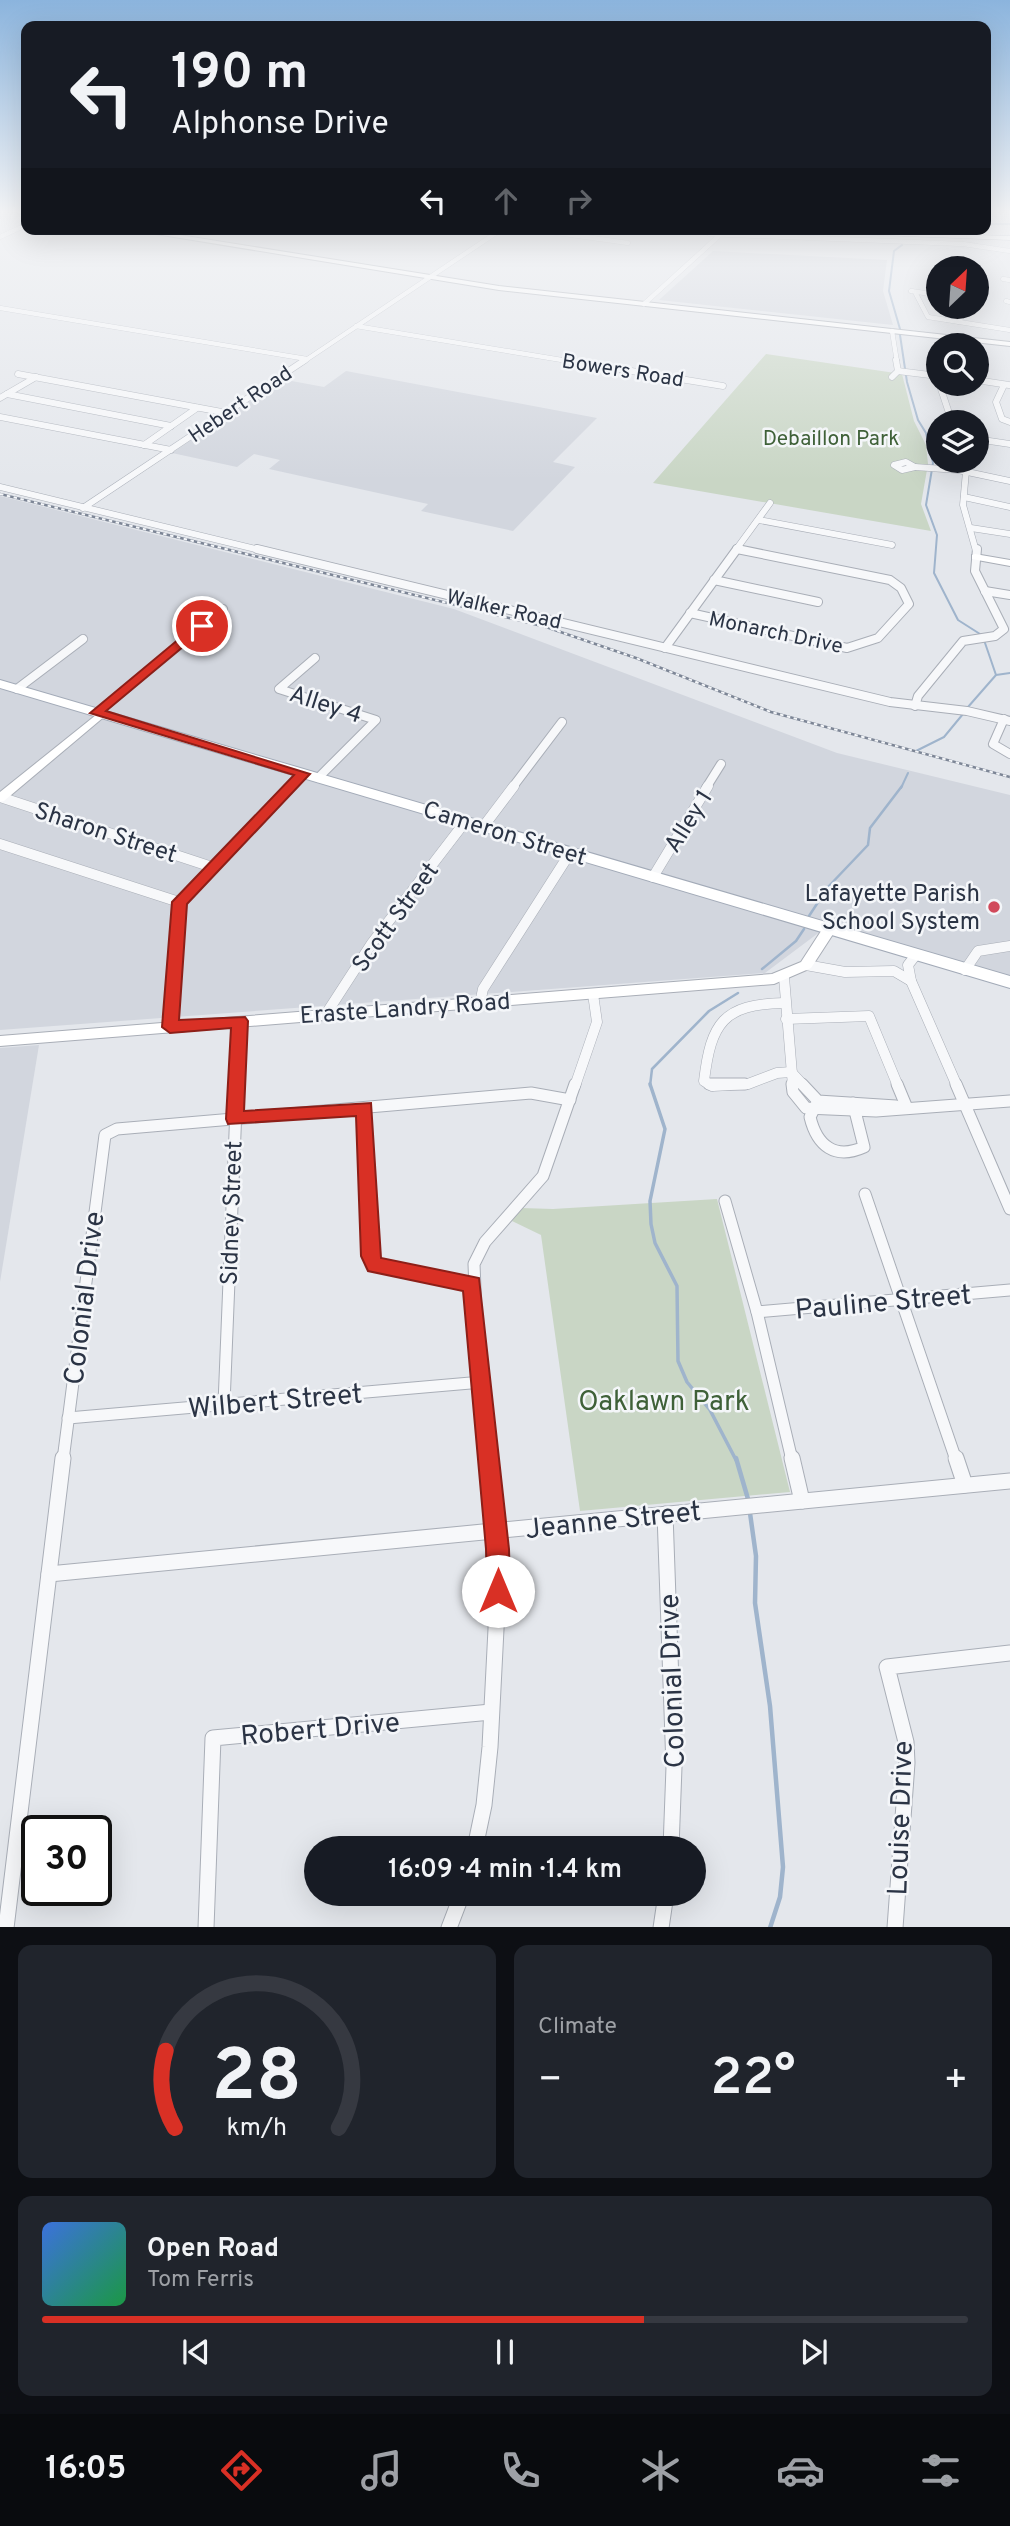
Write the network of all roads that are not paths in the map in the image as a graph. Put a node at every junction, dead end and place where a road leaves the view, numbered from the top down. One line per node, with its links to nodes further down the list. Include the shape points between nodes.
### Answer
1 (395, 300): 10 (street, Hebert Road)
2 (612, 300): 4 (main road)
3 (649, 300): 4 (street)
4 (644, 304): 12 (main road)
5 (0, 308): 17 (street)
6 (940, 319): 8 (street)
7 (960, 319): 8 (street)
8 (959, 322): 9 (street)
9 (970, 324): 11 (street); 13 (street)
10 (356, 326): 17 (street, Hebert Road); 25 (street, Bowers Road)
11 (1010, 330)
12 (892, 331): 14 (main road); 18 (street)
13 (963, 333)
14 (926, 335)
15 (989, 342): 16 (main road)
16 (1010, 344)
17 (307, 359): 28 (street, Hebert Road)
18 (898, 371): 21 (street); 22 (street)
19 (18, 374): 20 (street)
20 (36, 377): 26 (street); 27 (street)
21 (892, 377)
22 (926, 377)
23 (989, 382): 24 (street)
24 (1007, 385): 30 (street, via 997,407 1003,420)
25 (723, 386)
26 (3, 396): 31 (street)
27 (197, 408): 28 (street); 31 (street)
28 (227, 412): 35 (street, Hebert Road)
29 (0, 417): 34 (street)
30 (1010, 422)
31 (171, 426): 34 (street)
32 (989, 441): 33 (street)
33 (1010, 444)
34 (144, 445): 35 (street)
35 (171, 450): 44 (street, Hebert Road)
36 (915, 467): 37 (street)
37 (926, 468)
38 (967, 473): 42 (street)
39 (972, 473): 40 (street)
40 (1010, 481)
41 (0, 487): 44 (street, Walker Road)
42 (964, 498): 45 (street); 47 (street)
43 (770, 503): 46 (street)
44 (83, 508): 60 (street, Walker Road)
45 (1010, 508)
46 (759, 520): 49 (street); 50 (street)
47 (971, 528): 48 (street); 51 (street, via 977,544)
48 (1010, 534)
49 (892, 545)
50 (737, 549): 53 (street); 58 (street, Monarch Drive, via 890,580 901,588 909,604 875,641 857,649)
51 (975, 557): 52 (main road); 54 (street, via 975,572)
52 (1010, 563)
53 (714, 580): 56 (street); 58 (street)
54 (985, 591): 55 (street); 64 (street, via 1004,629 995,636 963,641 918,696)
55 (1010, 595)
56 (818, 602)
57 (223, 608): 65 (street)
58 (690, 613): 60 (street)
59 (83, 639): 63 (street)
60 (665, 648): 64 (street, Walker Road)
61 (315, 658): 71 (street, Alley 4, via 279,689 376,720)
62 (0, 684): 63 (main road, Cameron Street)
63 (17, 689): 65 (main road, Cameron Street)
64 (915, 706): 66 (street, Walker Road)
65 (99, 713): 70 (main road, Cameron Street); 72 (main road)
66 (1007, 720): 68 (street, via 993,742)
67 (562, 722): 74 (street)
68 (1010, 754)
69 (721, 764): 78 (street, Alley 1)
70 (303, 774): 71 (main road, Cameron Street); 77 (street)
71 (318, 778): 73 (main road, Cameron Street)
72 (0, 797): 77 (street, Sharon Street)
73 (466, 822): 74 (main road, Cameron Street); 91 (street, Scott Street, via 372,943)
74 (483, 827): 76 (main road, Cameron Street)
75 (0, 844): 79 (street)
76 (570, 853): 78 (main road, Cameron Street); 89 (street, via 483,989)
77 (212, 867): 79 (street)
78 (653, 877): 80 (main road, Cameron Street)
79 (179, 902): 94 (street)
80 (828, 931): 82 (main road, Cameron Street); 83 (main road)
81 (1010, 946): 84 (street, via 978,951)
82 (915, 956): 84 (main road, Cameron Street); 86 (street, via 908,965)
83 (806, 965): 85 (main road, Eraste Landry Road); 86 (street, via 845,972 894,971)
84 (965, 970): 87 (main road, Cameron Street)
85 (784, 976): 88 (main road, Eraste Landry Road); 90 (street)
86 (911, 981): 99 (street)
87 (1010, 982)
88 (593, 994): 89 (main road, Eraste Landry Road); 97 (street, via 597,1022)
89 (480, 1003): 91 (main road, Eraste Landry Road)
90 (784, 1003): 92 (street); 96 (street, via 755,1002 722,1018 711,1035 704,1081 712,1086 748,1084)
91 (326, 1014): 93 (main road, Eraste Landry Road)
92 (786, 1019): 96 (street); 103 (street, via 869,1016)
93 (240, 1021): 94 (main road, Eraste Landry Road); 104 (street, Sidney Street)
94 (170, 1027): 95 (main road, Eraste Landry Road)
95 (0, 1041)
96 (791, 1072): 100 (street)
97 (570, 1100): 102 (street, Colonial Drive, via 531,1093); 108 (street, via 539,1184 485,1242 474,1264)
98 (1010, 1101): 99 (street)
99 (965, 1105): 103 (street); 107 (street)
100 (815, 1106): 101 (street); 101 (street, via 810,1121 817,1141 836,1152 864,1147)
101 (854, 1107): 103 (street)
102 (365, 1108): 104 (street, Colonial Drive); 108 (street, via 374,1265)
103 (907, 1108)
104 (234, 1119): 113 (street, Sidney Street); 114 (street, Colonial Drive, via 117,1129 103,1139)
105 (865, 1194): 110 (street)
106 (725, 1201): 111 (street)
107 (1010, 1209)
108 (472, 1284): 112 (street)
109 (1010, 1290): 110 (street, Pauline Street)
110 (900, 1300): 111 (street, Pauline Street); 116 (street)
111 (757, 1312): 117 (street)
112 (482, 1382): 113 (street, Wilbert Street); 119 (street)
113 (224, 1404): 114 (street, Wilbert Street)
114 (68, 1418): 120 (street, Colonial Drive)
115 (1010, 1481): 116 (street, Jeanne Street)
116 (965, 1485): 117 (street, Jeanne Street)
117 (802, 1501): 118 (street, Jeanne Street)
118 (665, 1514): 119 (street, Jeanne Street); 124 (street, Colonial Drive, via 674,1767)
119 (495, 1531): 120 (street, Jeanne Street); 122 (street, via 499,1570)
120 (49, 1574): 127 (street, Colonial Drive)
121 (1010, 1653): 131 (street, Louise Drive, via 887,1667 907,1763)
122 (491, 1712): 123 (street); 128 (street, Robert Drive, via 213,1738)
123 (478, 1836)
124 (671, 1836)
125 (457, 1906): 129 (street)
126 (664, 1906): 130 (street)
127 (6, 1927)
128 (206, 1927)
129 (449, 1927)
130 (660, 1927)
131 (895, 1927)

